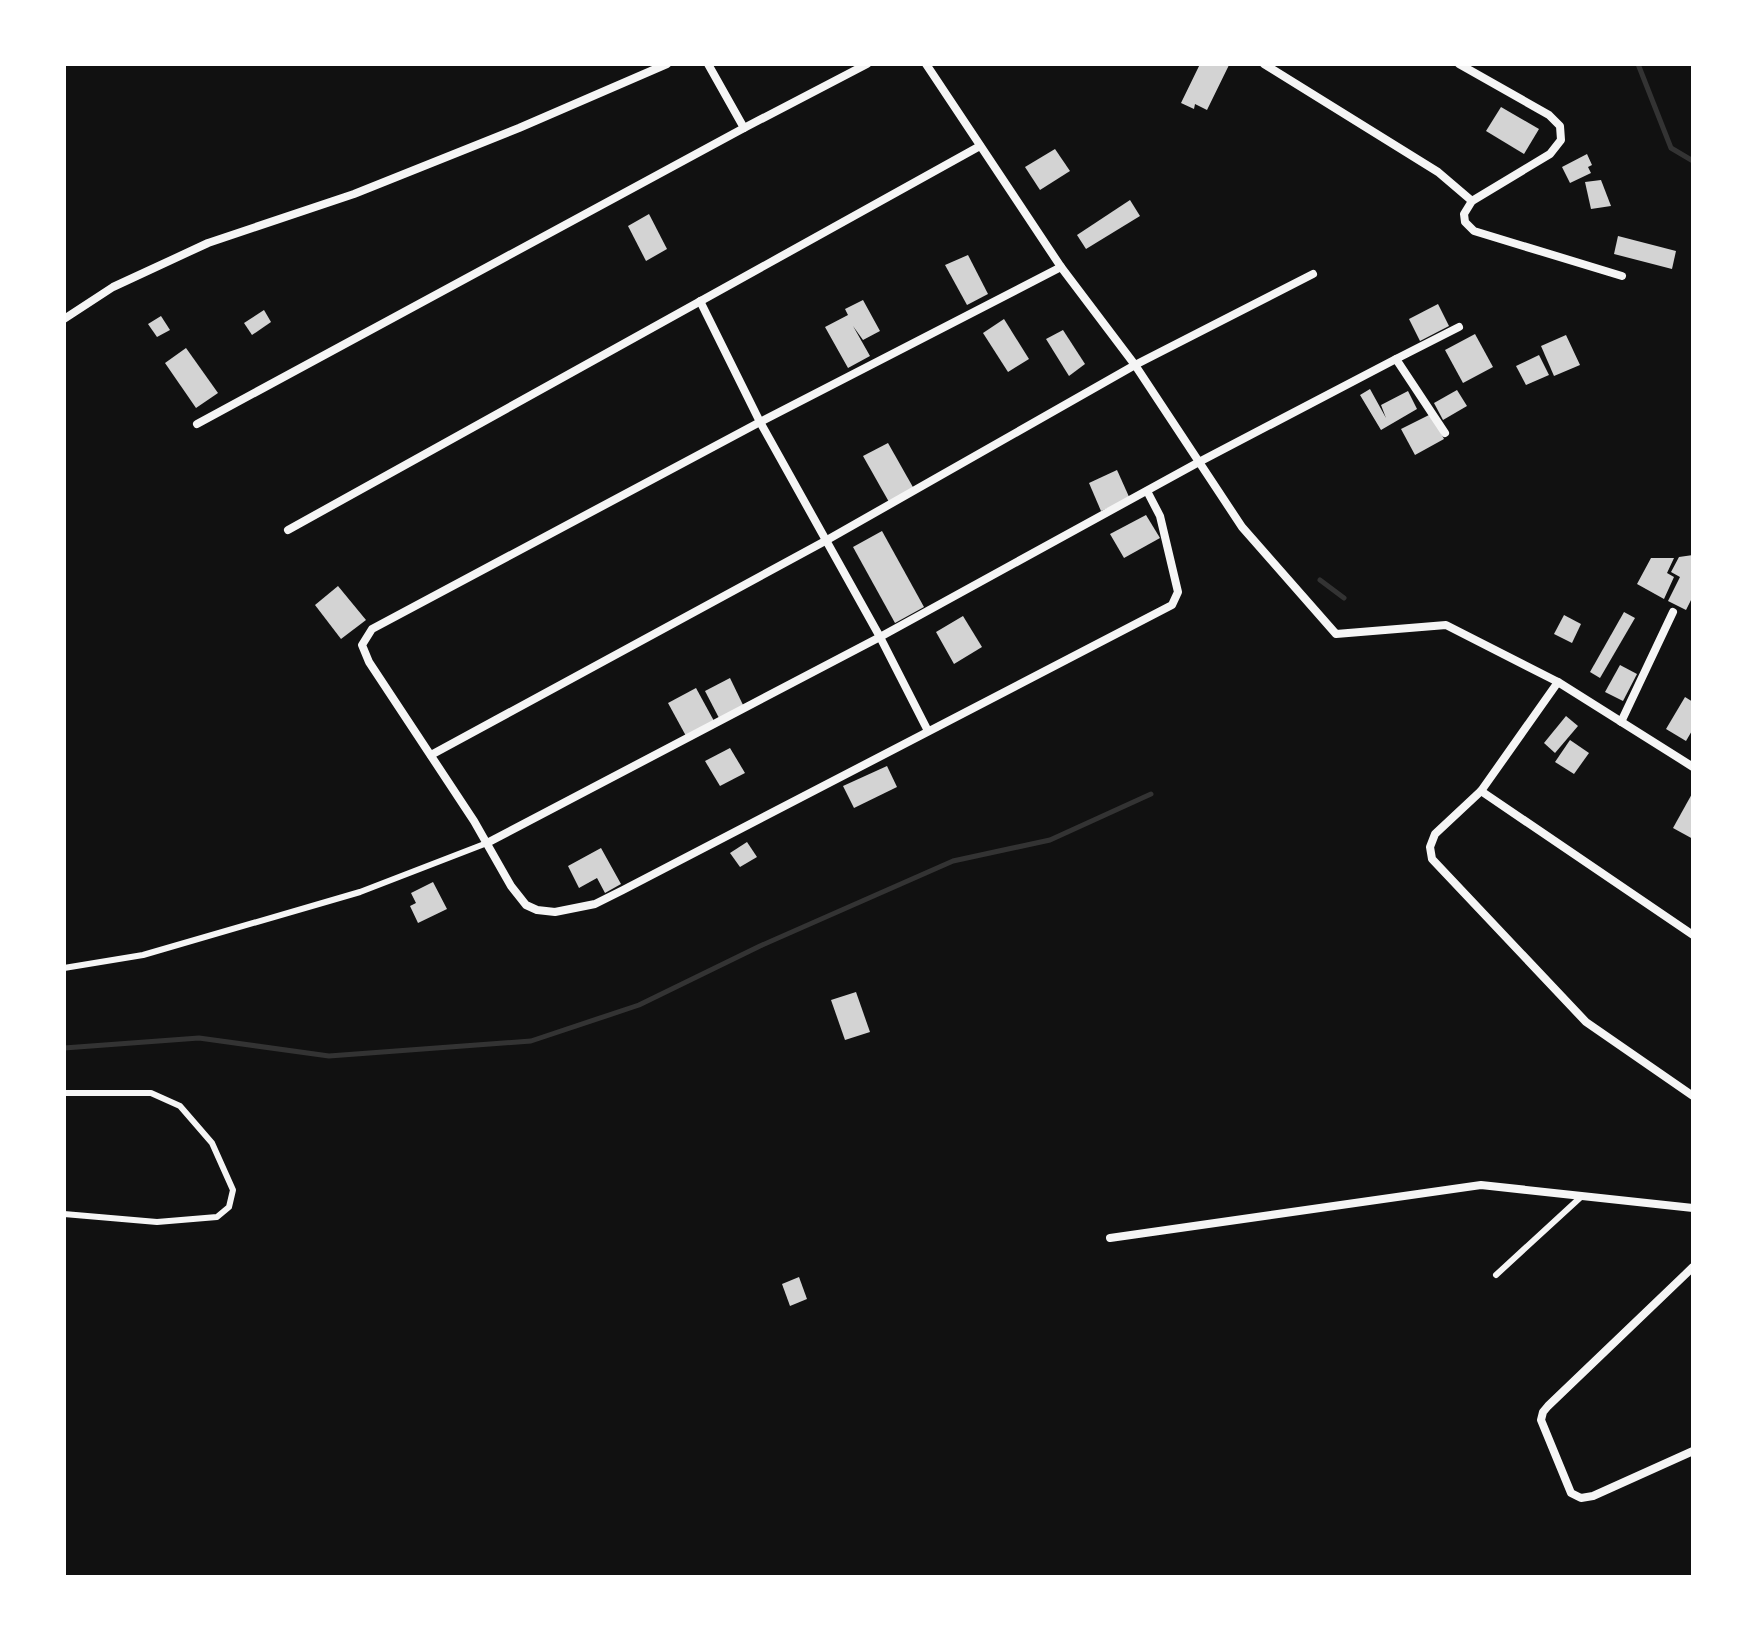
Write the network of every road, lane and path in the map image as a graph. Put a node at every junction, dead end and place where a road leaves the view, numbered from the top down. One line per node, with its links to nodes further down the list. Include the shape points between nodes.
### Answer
1 (667, 64): 14 (street, via 354,194 208,243 113,287)
2 (708, 64): 7 (street)
3 (867, 64): 7 (street)
4 (926, 64): 8 (street)
5 (1264, 64): 9 (street, via 1438,172)
6 (1459, 64): 9 (street, via 1560,126 1561,140 1550,154)
7 (744, 128): 19 (street)
8 (980, 146): 10 (street); 13 (street)
9 (1472, 201): 12 (street, via 1464,214 1474,231)
10 (1061, 267): 17 (street); 18 (street)
11 (1313, 274): 17 (street)
12 (1622, 276)
13 (700, 301): 18 (street); 23 (street)
14 (64, 319)
15 (1459, 327): 16 (street)
16 (1396, 359): 20 (street); 21 (street)
17 (1135, 365): 21 (street); 24 (street)
18 (760, 422): 24 (street); 30 (street, via 372,629 362,645 369,662)
19 (197, 424)
20 (1445, 433)
21 (1199, 462): 22 (street); 27 (street, via 1242,527 1336,634 1446,625)
22 (1147, 491): 26 (street); 29 (street, via 1160,516 1178,592 1172,605)
23 (288, 530)
24 (827, 540): 26 (street); 30 (street)
25 (1673, 612): 28 (street)
26 (880, 637): 29 (street); 33 (street)
27 (1558, 682): 28 (street); 32 (street)
28 (1621, 722): 31 (street)
29 (928, 731): 33 (street, via 595,904 555,912 526,905)
30 (431, 755): 33 (street)
31 (1693, 767)
32 (1481, 791): 34 (street); 37 (street, via 1435,834 1432,859 1586,1022)
33 (487, 843): 35 (lane, via 360,892 143,955)
34 (1693, 935)
35 (64, 968)
36 (64, 1093): 40 (lane, via 151,1093 180,1106 212,1143 233,1190 229,1207 217,1217 157,1222)
37 (1693, 1096)
38 (1582, 1196): 39 (street); 41 (street, via 1481,1185); 43 (lane)
39 (1693, 1208)
40 (64, 1214)
41 (1110, 1238)
42 (1693, 1267): 44 (street, via 1548,1406 1541,1420 1571,1493 1581,1498)
43 (1496, 1275)
44 (1693, 1451)

